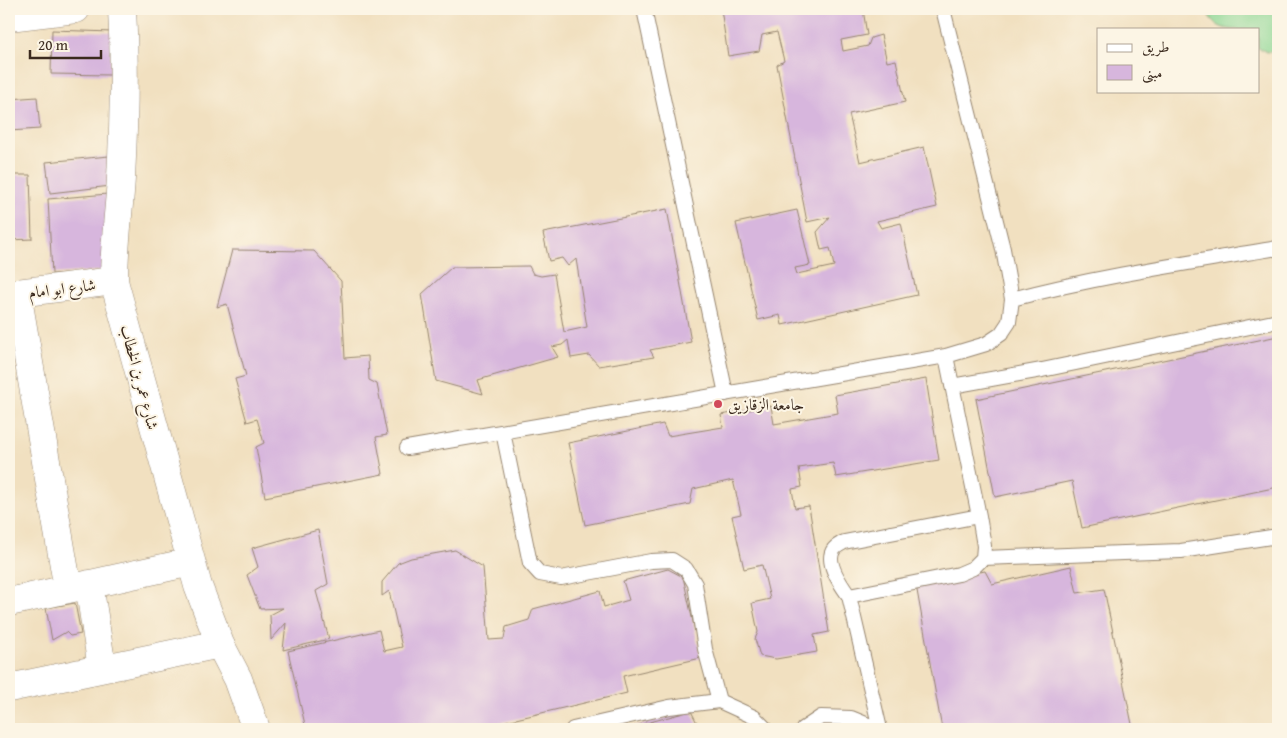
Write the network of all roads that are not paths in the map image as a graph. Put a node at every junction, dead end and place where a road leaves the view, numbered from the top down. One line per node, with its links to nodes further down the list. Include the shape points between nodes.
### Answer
1 (76, 9): 5 (street)
2 (122, 9): 7 (street, شارع عمر بن الخطاب, via 121,178)
3 (644, 9): 13 (lane)
4 (943, 9): 9 (lane, via 1003,249)
5 (9, 17)
6 (1278, 248): 9 (lane, via 1152,269)
7 (114, 281): 8 (street, شارع ابو امام); 19 (street, شارع عمر بن الخطاب)
8 (13, 294): 20 (street)
9 (1012, 299): 11 (lane, via 1009,322 1001,334 986,344)
10 (1278, 322): 12 (lane)
11 (946, 356): 12 (lane); 13 (lane)
12 (952, 386): 16 (lane)
13 (726, 394): 14 (lane)
14 (503, 432): 15 (lane); 26 (lane, via 530,563 540,574 562,578 651,561 672,560 686,569 695,584 705,649)
15 (407, 448)
16 (979, 516): 18 (lane); 21 (lane, via 844,542 834,548 831,556 835,575)
17 (1278, 536): 18 (lane, via 1181,551)
18 (983, 558): 21 (lane, via 973,568 958,574)
19 (191, 562): 20 (street); 23 (street, شارع عمر بن الخطاب)
20 (78, 586): 22 (street); 24 (street)
21 (850, 596): 31 (lane)
22 (9, 602)
23 (220, 644): 24 (street); 27 (street, شارع عمر بن الخطاب, via 238,679)
24 (102, 668): 25 (street)
25 (9, 688)
26 (718, 701): 28 (lane, via 669,707); 29 (lane, via 754,717)
27 (256, 729)
28 (572, 729)
29 (766, 729)
30 (803, 729): 31 (lane, via 821,718 851,718)
31 (879, 729)

